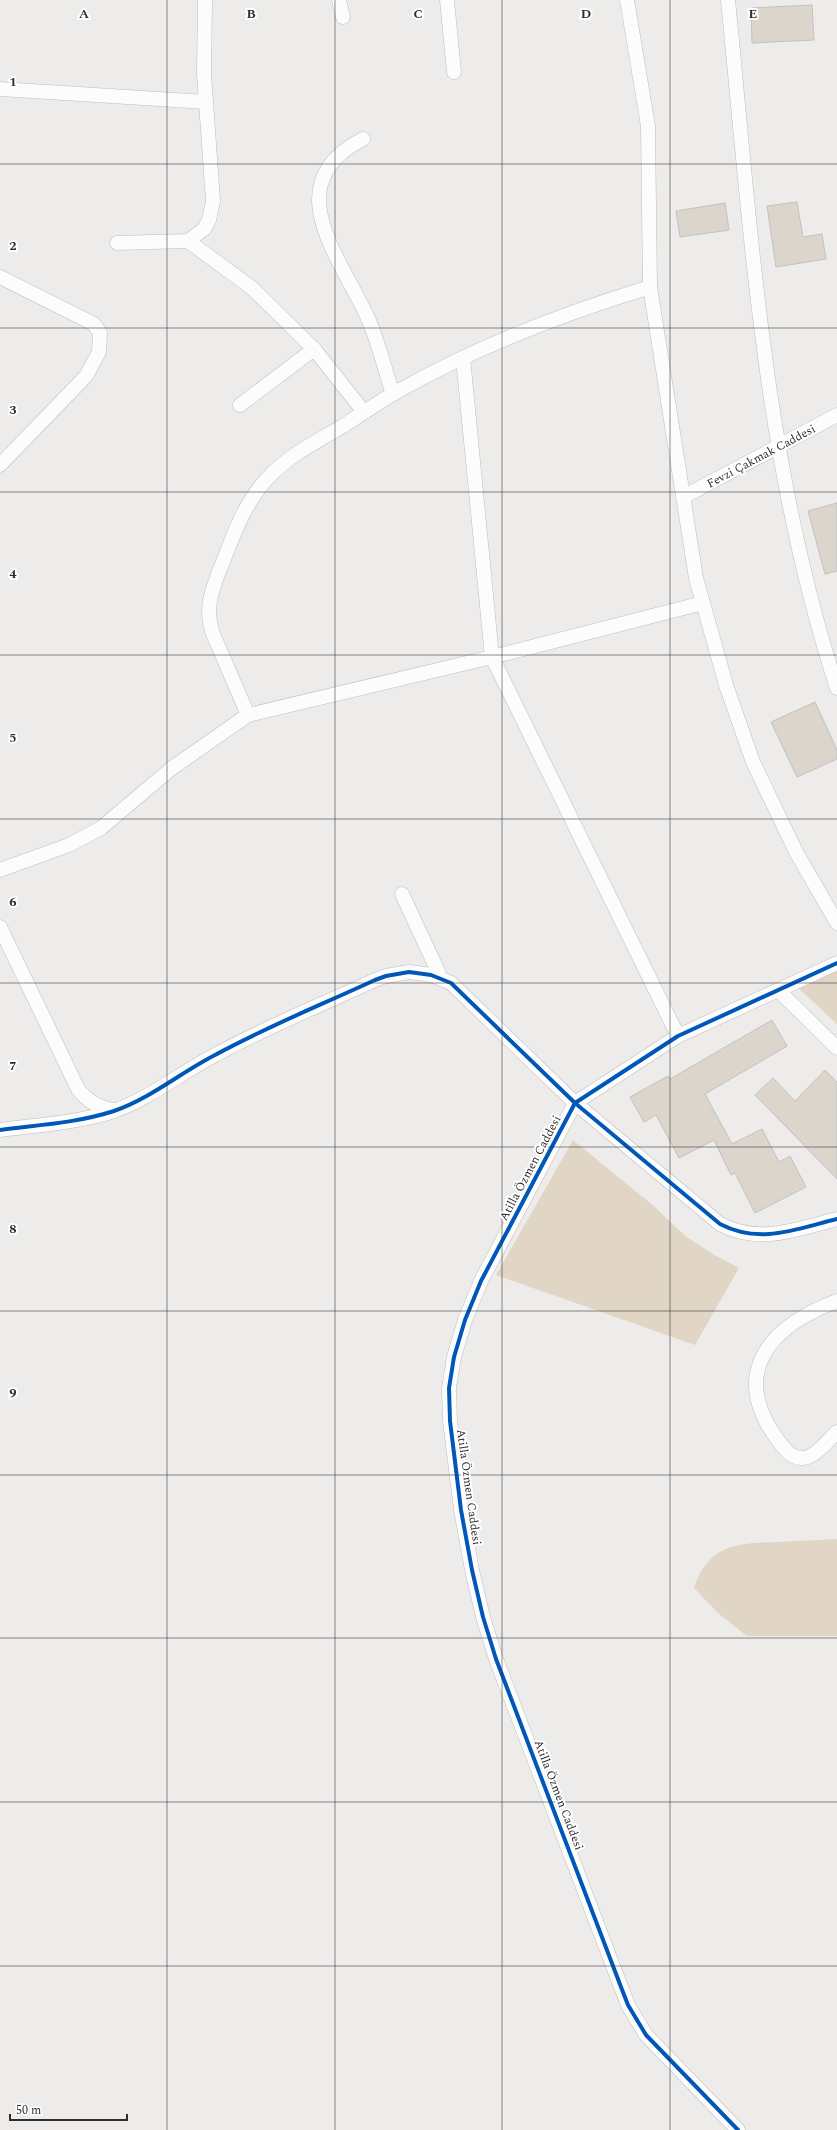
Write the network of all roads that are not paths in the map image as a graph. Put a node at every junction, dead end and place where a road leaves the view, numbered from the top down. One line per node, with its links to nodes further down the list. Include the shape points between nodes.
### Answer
1 (205, 0): 9 (street)
2 (339, 0): 6 (street)
3 (447, 0): 7 (street)
4 (627, 0): 14 (street, via 648,126)
5 (728, 0): 21 (street, via 757,295)
6 (343, 16)
7 (454, 72)
8 (0, 89): 9 (street)
9 (206, 102): 11 (street, via 212,211 204,228)
10 (363, 139): 17 (street, via 344,151 329,168 321,187 319,208 325,234 366,315)
11 (188, 241): 12 (street); 15 (street, via 252,288)
12 (117, 243)
13 (0, 277): 22 (street, via 94,324 100,333 99,352 86,376)
14 (650, 287): 16 (street, via 567,314); 23 (street)
15 (314, 349): 18 (street); 19 (street)
16 (463, 358): 17 (street); 25 (street)
17 (393, 394): 19 (street)
18 (240, 405)
19 (364, 412): 27 (street, via 289,459 266,480 246,507 238,523 211,592 209,624)
20 (837, 415): 21 (street, Fevzi Çakmak Caddesi)
21 (778, 447): 23 (street, Fevzi Çakmak Caddesi); 26 (street, via 806,583)
22 (0, 465)
23 (685, 496): 24 (street, via 696,578)
24 (703, 603): 25 (street); 30 (street, via 726,686 753,762 796,852)
25 (492, 657): 27 (street); 35 (street)
26 (837, 688)
27 (248, 715): 28 (street, via 172,768 101,828 69,845)
28 (0, 870)
29 (402, 894): 33 (street)
30 (837, 923)
31 (0, 927): 38 (street, via 78,1089 90,1102)
32 (837, 963): 34 (street, Atilla Özmen Caddesi)
33 (441, 978): 37 (street, via 451,983); 38 (street, via 415,972 386,976 238,1043 151,1094)
34 (778, 990): 35 (street, Atilla Özmen Caddesi); 36 (street)
35 (678, 1036): 37 (street, Atilla Özmen Caddesi)
36 (837, 1048)
37 (575, 1103): 40 (street, via 710,1217 729,1229 753,1235 767,1235); 43 (street, Atilla Özmen Caddesi, via 481,1281 458,1341 451,1372 449,1405 461,1510 477,1594 490,1638 628,2004 637,2022 657,2048)
38 (114, 1110): 39 (street, via 80,1120)
39 (0, 1130)
40 (837, 1219)
41 (837, 1301): 42 (street, via 808,1314 780,1334 759,1362 755,1386 758,1403 766,1420 792,1455 802,1458 812,1455)
42 (837, 1432)
43 (738, 2130)

